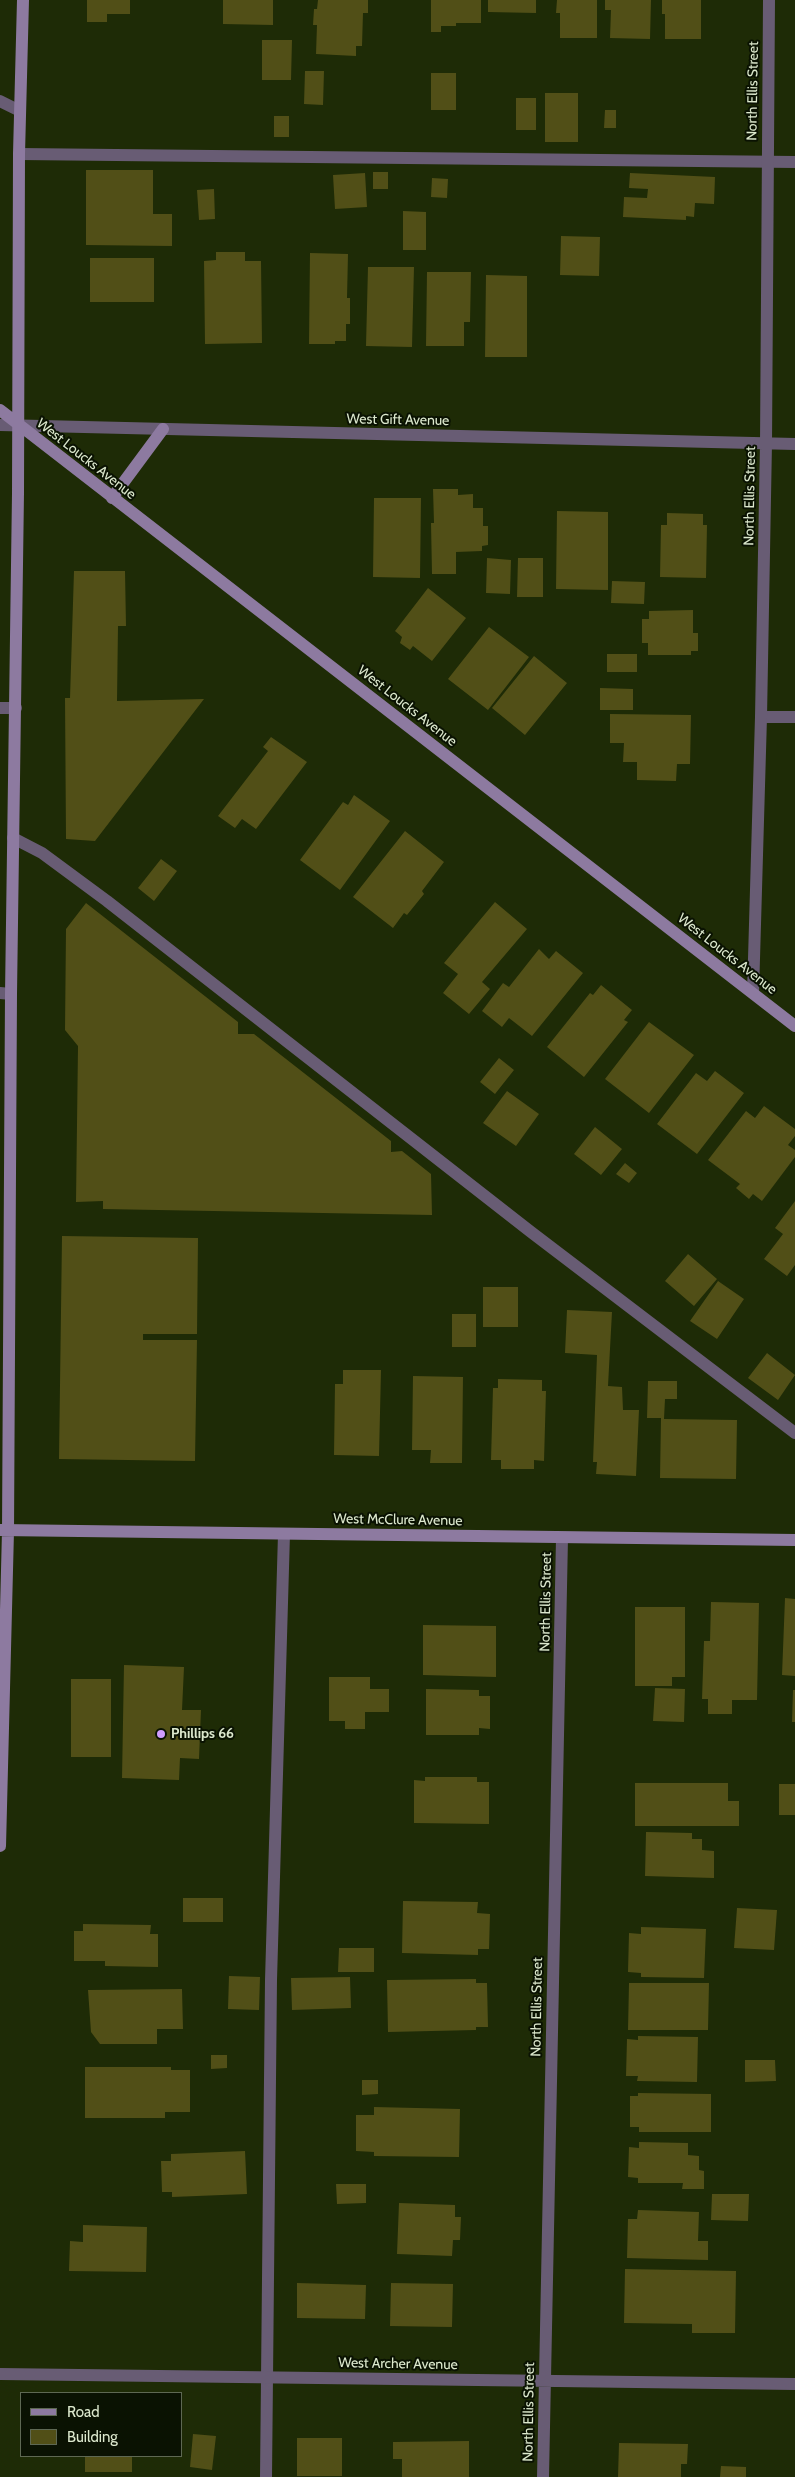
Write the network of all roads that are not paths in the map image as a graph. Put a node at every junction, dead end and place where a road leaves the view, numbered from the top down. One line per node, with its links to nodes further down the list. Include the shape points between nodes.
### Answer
1 (23, 0): 4 (street)
2 (769, 0): 6 (street, North Ellis Street)
3 (0, 101): 4 (street)
4 (20, 111): 5 (street)
5 (19, 154): 6 (street); 10 (street)
6 (767, 161): 7 (street); 12 (street, North Ellis Street)
7 (795, 162)
8 (0, 410): 10 (street, West Loucks Avenue)
9 (0, 425): 10 (street, West Gift Avenue)
10 (18, 426): 11 (street, West Gift Avenue); 14 (street, West Loucks Avenue); 16 (street)
11 (163, 429): 12 (street, West Gift Avenue); 14 (street)
12 (766, 443): 13 (street, West Gift Avenue); 17 (street, North Ellis Street)
13 (795, 444)
14 (112, 498): 20 (street, West Loucks Avenue)
15 (0, 708): 16 (street)
16 (16, 708): 19 (street)
17 (762, 717): 18 (street); 20 (street, North Ellis Street)
18 (795, 717)
19 (13, 838): 21 (street); 23 (street, via 42,854 107,901)
20 (753, 993): 22 (street, West Loucks Avenue)
21 (5, 994): 24 (street)
22 (795, 1026)
23 (795, 1433)
24 (4, 1530): 25 (street, West McClure Avenue); 28 (street)
25 (284, 1534): 26 (street, West McClure Avenue); 30 (street, via 271,1980)
26 (562, 1538): 27 (street, West McClure Avenue); 31 (street, North Ellis Street)
27 (795, 1540)
28 (0, 1846)
29 (0, 2374): 30 (street, West Archer Avenue)
30 (269, 2378): 31 (street, West Archer Avenue); 33 (street)
31 (544, 2380): 32 (street, West Archer Avenue); 34 (street, North Ellis Street)
32 (795, 2384)
33 (266, 2477)
34 (543, 2477)

